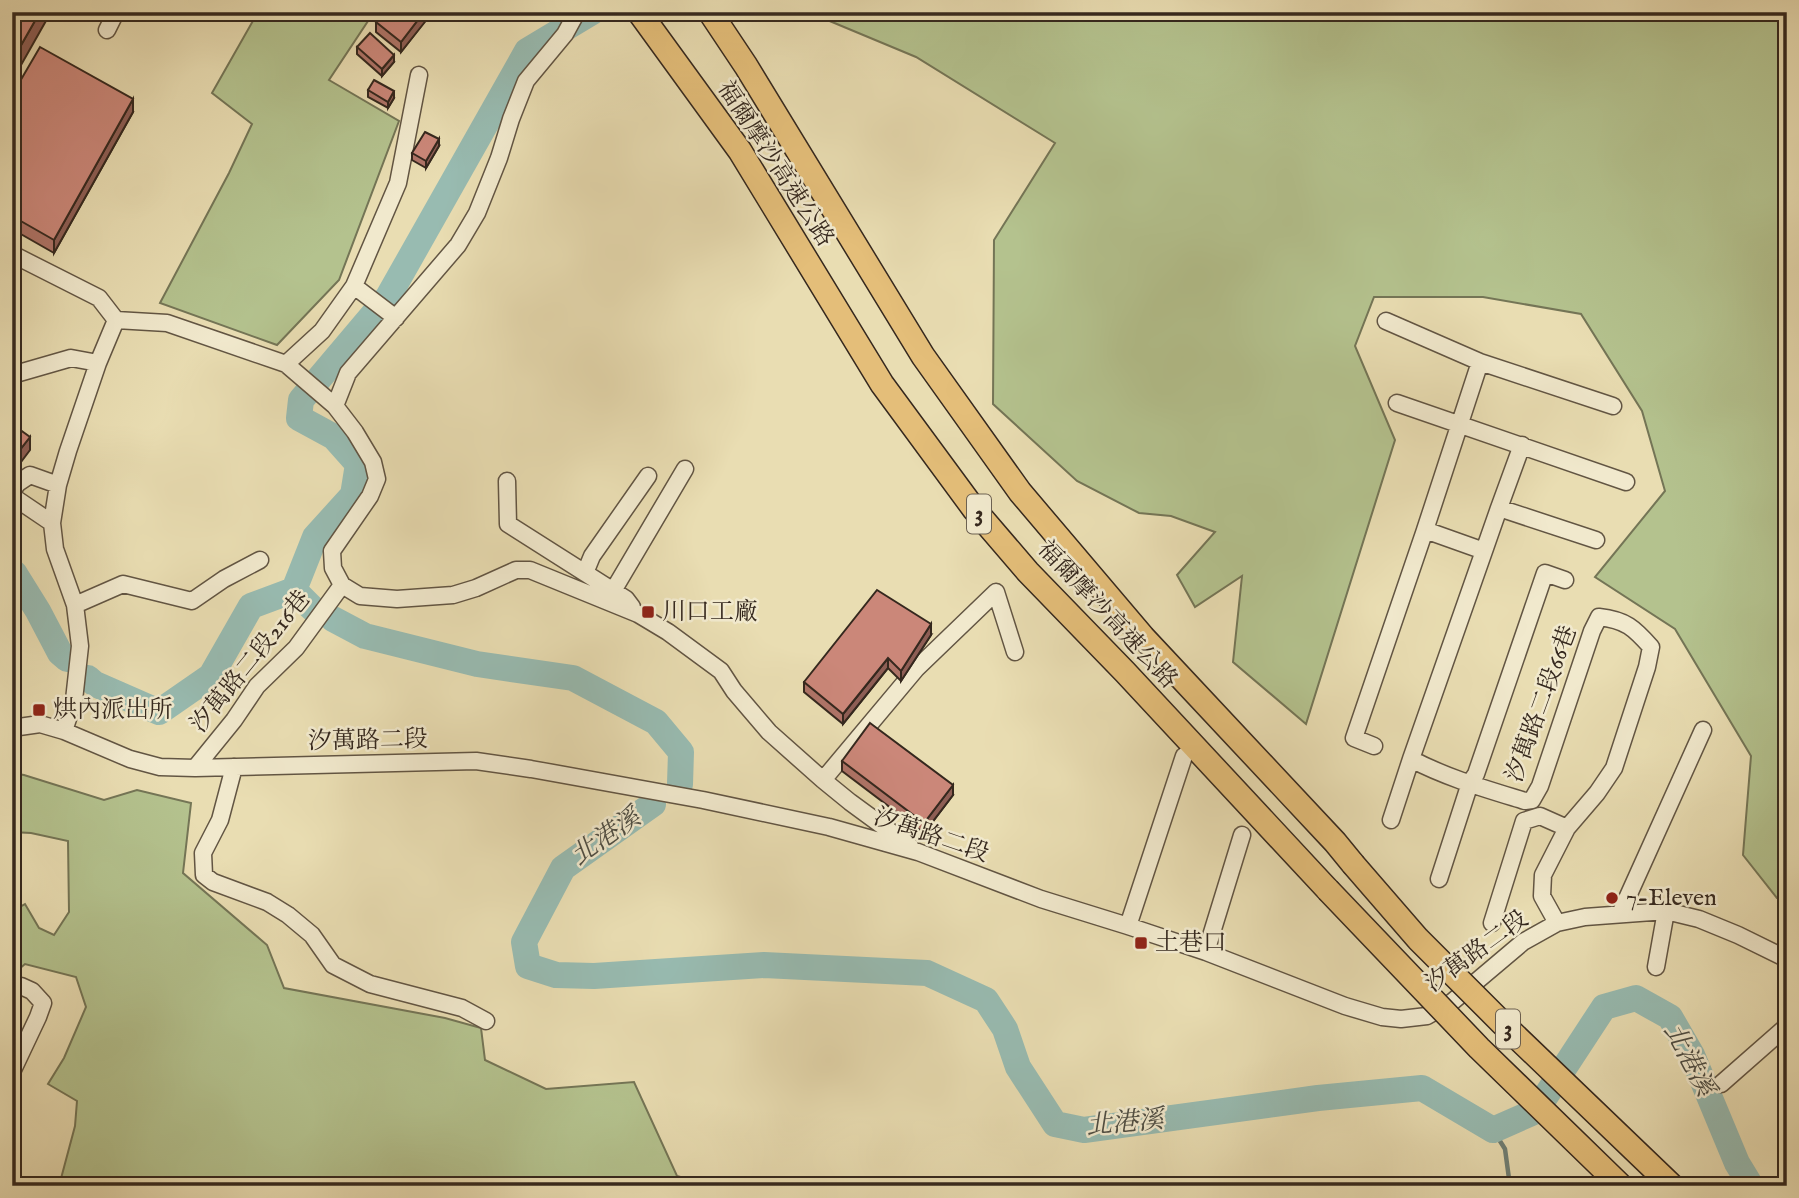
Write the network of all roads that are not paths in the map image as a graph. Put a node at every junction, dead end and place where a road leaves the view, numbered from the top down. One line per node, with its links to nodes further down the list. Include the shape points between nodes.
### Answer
1 (116, 12): 5 (street)
2 (577, 12): 9 (street, via 526,81 477,213 458,245)
3 (639, 12): 68 (highway, 福爾摩沙高速公路 / 3, bridge, via 740,151 882,384 974,509 1328,890 1479,1048)
4 (710, 12): 69 (highway, 福爾摩沙高速公路 / 3, bridge, via 923,356 1020,492 1143,637 1335,842 1418,939)
5 (107, 30)
6 (419, 75): 8 (street, via 398,183)
7 (12, 254): 10 (street, via 99,298)
8 (354, 286): 9 (street); 14 (street, via 322,331)
9 (396, 318): 17 (street, via 348,373)
10 (116, 320): 13 (street); 14 (street, via 167,323)
11 (1386, 321): 12 (street)
12 (1480, 362): 18 (street); 19 (street)
13 (98, 363): 15 (street, via 71,358); 25 (street)
14 (286, 364): 17 (street)
15 (12, 375)
16 (1397, 403): 19 (street)
17 (335, 406): 35 (street, via 373,463 377,479 332,551 333,568)
18 (1613, 406)
19 (1460, 424): 20 (street); 29 (street)
20 (1522, 445): 24 (street); 27 (street)
21 (685, 469): 36 (street)
22 (648, 476): 33 (street)
23 (507, 481): 33 (street, via 508,524)
24 (1626, 482)
25 (58, 485): 26 (street, via 30,475); 28 (street)
26 (12, 494): 28 (street)
27 (1499, 508): 30 (street); 31 (street)
28 (52, 523): 37 (street, via 55,548)
29 (1425, 530): 31 (street); 43 (street, via 1354,738)
30 (1596, 540)
31 (1484, 551): 45 (street)
32 (260, 560): 37 (street, via 192,601 123,584)
33 (585, 573): 36 (street)
34 (1565, 580): 49 (street, via 1545,573)
35 (342, 585): 38 (street, via 360,596 453,596 516,570 530,570); 47 (street, 汐萬路二段216巷, via 296,648 257,686)
36 (613, 591): 38 (street)
37 (75, 605): 41 (street, via 80,646 74,701)
38 (638, 614): 48 (street, via 721,671 769,732)
39 (1014, 652): 48 (street, via 996,592 916,669)
40 (12, 729): 41 (street, 汐萬路二段, via 40,723)
41 (64, 730): 47 (street, 汐萬路二段, via 130,759 160,767)
42 (1703, 730): 56 (street)
43 (1374, 746)
44 (1184, 755): 59 (street)
45 (1411, 759): 49 (street, 汐萬路二段66巷); 50 (street)
46 (234, 767): 47 (street, 汐萬路二段); 53 (street, 汐萬路二段, via 476,761 703,800); 64 (street, via 220,820 203,853 204,875 288,915 312,935 333,965 370,984 462,1008)
47 (195, 768)
48 (824, 780): 53 (street)
49 (1470, 783): 51 (street, 汐萬路二段66巷, via 1532,800 1599,617 1634,628 1651,648 1614,768); 54 (street)
50 (1391, 820)
51 (1567, 828): 57 (street, via 1540,816 1524,821); 58 (street, 汐萬路二段66巷, via 1543,875 1542,896)
52 (1242, 835): 60 (street)
53 (918, 852): 59 (street, 汐萬路二段)
54 (1438, 879)
55 (1666, 911): 56 (street, 汐萬路二段); 61 (street, 汐萬路二段, via 1738,934); 62 (street)
56 (1620, 914): 58 (street, 汐萬路二段)
57 (1492, 923)
58 (1557, 923): 60 (street, 汐萬路二段, via 1523,942 1452,1002 1427,1016 1401,1019 1345,1006)
59 (1128, 926): 60 (street, 汐萬路二段)
60 (1206, 952)
61 (1787, 959)
62 (1656, 967)
63 (12, 991): 66 (street, via 20,986 43,1003)
64 (486, 1021)
65 (1787, 1026): 67 (street)
66 (12, 1072)
67 (1721, 1084)
68 (1621, 1186)
69 (1672, 1186)

